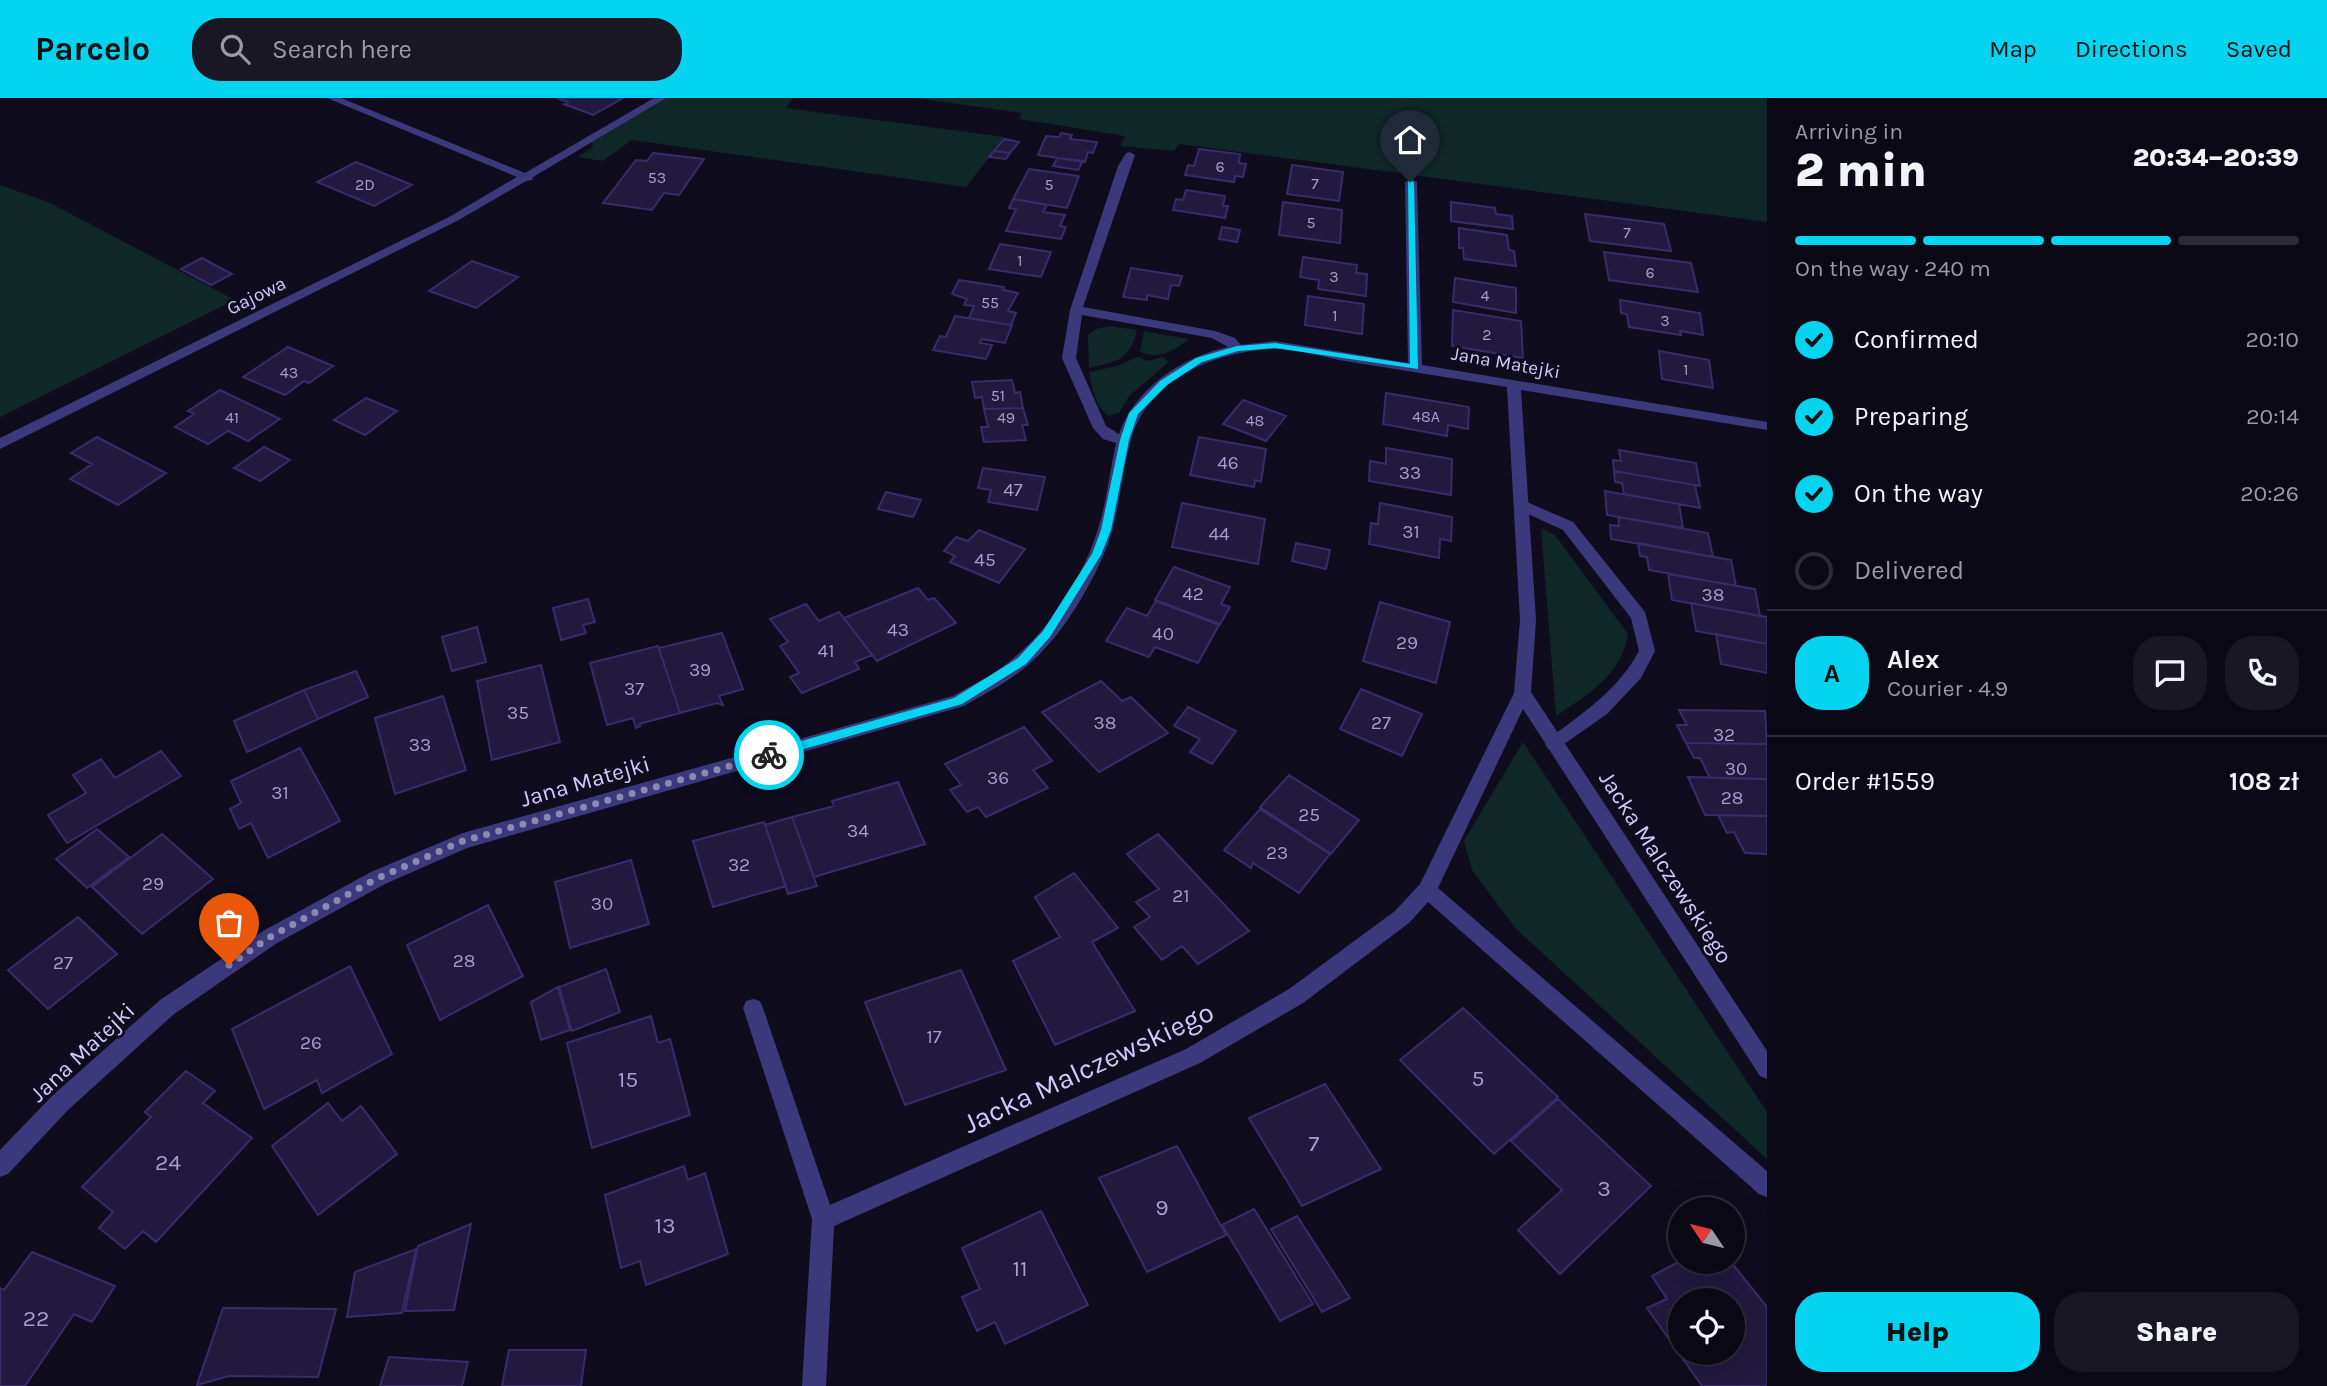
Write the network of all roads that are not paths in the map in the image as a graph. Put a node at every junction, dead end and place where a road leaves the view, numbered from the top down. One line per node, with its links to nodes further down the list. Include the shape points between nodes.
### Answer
1 (332, 98): 4 (street)
2 (661, 98): 4 (street, Gajowa)
3 (1130, 155): 6 (street)
4 (528, 178): 12 (street, Gajowa)
5 (1410, 182): 8 (street)
6 (1076, 310): 7 (street, via 1214,335); 11 (street, via 1069,358 1100,428 1108,436)
7 (1237, 349): 8 (street, Jana Matejki, via 1275,345); 11 (street, Jana Matejki, via 1199,360 1164,383 1133,413)
8 (1415, 368): 9 (street, Jana Matejki)
9 (1514, 384): 10 (street, Jana Matejki); 13 (street, Jacka Malczewskiego)
10 (1767, 426)
11 (1124, 440): 19 (street, Jana Matejki, via 1106,530 1082,582 1022,661 989,683 958,701 463,841 378,878 270,937 167,1007 60,1103)
12 (0, 444)
13 (1522, 505): 14 (street, Jacka Malczewskiego, via 1528,620); 15 (street, via 1568,527 1639,616 1647,651 1635,674 1601,709)
14 (1522, 693): 15 (street, Jacka Malczewskiego); 16 (street, Jacka Malczewskiego)
15 (1554, 744): 18 (street, Jacka Malczewskiego)
16 (1427, 890): 20 (street); 21 (street, Jacka Malczewskiego, via 1402,917 1296,996 1193,1056)
17 (753, 1008): 21 (street)
18 (1767, 1069)
19 (0, 1166)
20 (1767, 1185)
21 (823, 1219): 22 (street)
22 (814, 1386)

